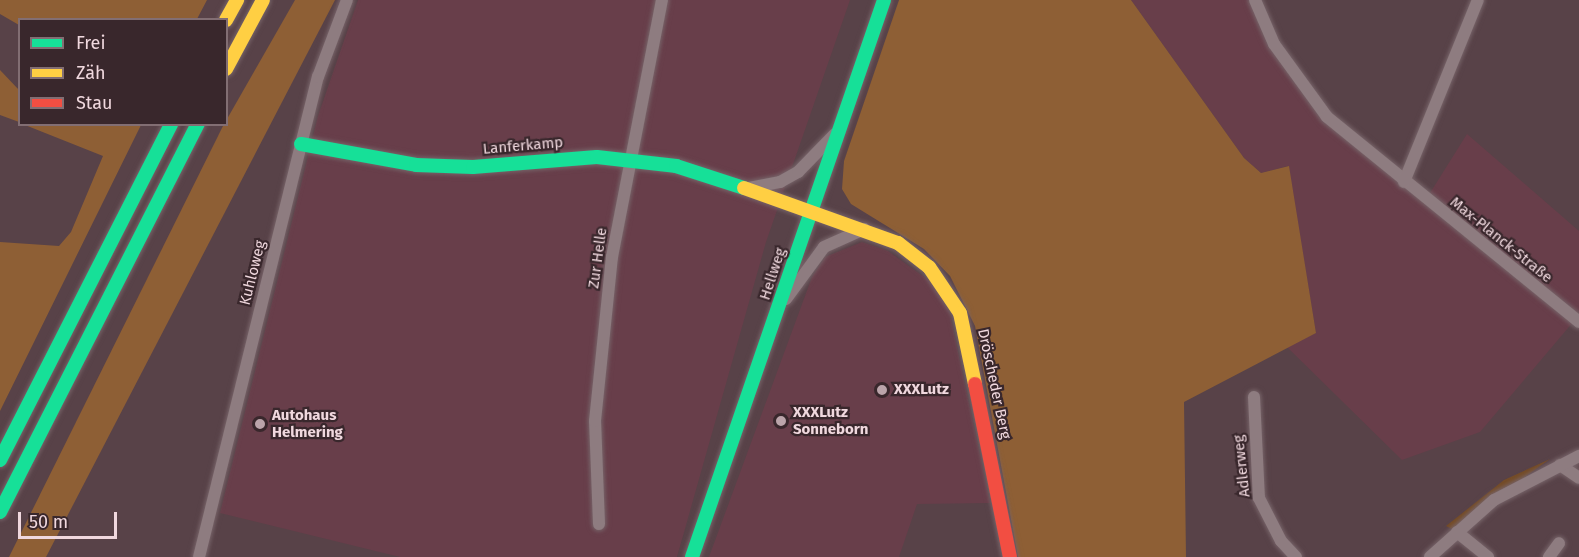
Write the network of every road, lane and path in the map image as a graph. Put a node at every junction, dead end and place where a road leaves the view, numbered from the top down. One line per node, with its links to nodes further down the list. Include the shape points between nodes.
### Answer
1 (237, 0): 8 (main road)
2 (263, 0): 9 (main road)
3 (347, 0): 13 (street, Kuhloweg, via 329,41)
4 (662, 0): 14 (street, Zur Helle)
5 (884, 0): 12 (main road, Hellweg)
6 (1255, 0): 15 (street, Max-Planck-Straße, via 1263,24 1305,91 1348,137)
7 (1478, 0): 15 (street)
8 (227, 18)
9 (228, 65)
10 (170, 126): 23 (main road)
11 (197, 126): 26 (main road)
12 (838, 130): 16 (street, Lanferkamp, via 798,172 780,182); 17 (main road, Hellweg)
13 (301, 144): 14 (main road, Lanferkamp, via 416,165 473,167 597,157); 30 (street, Kuhloweg)
14 (631, 161): 16 (main road, Lanferkamp, via 676,166); 27 (street, Zur Helle, via 612,257 595,421)
15 (1404, 182): 20 (street, Max-Planck-Straße)
16 (746, 188): 17 (main road, Lanferkamp)
17 (812, 210): 18 (main road, Dröscheder Berg); 19 (main road, Hellweg)
18 (864, 229): 19 (street, via 824,247); 32 (main road, Dröscheder Berg, via 898,243 929,267 960,313)
19 (779, 310): 31 (main road, Hellweg)
20 (1579, 322)
21 (1254, 397): 33 (street, Adlerweg, via 1259,498 1281,541)
22 (1579, 456): 24 (street)
23 (0, 460)
24 (1560, 465): 25 (street); 28 (street, via 1494,500)
25 (1579, 477)
26 (0, 512)
27 (599, 524)
28 (1457, 532): 34 (street); 35 (street)
29 (1559, 543): 36 (street)
30 (199, 557)
31 (692, 557)
32 (1010, 557)
33 (1296, 557)
34 (1430, 557)
35 (1488, 557)
36 (1549, 557)

